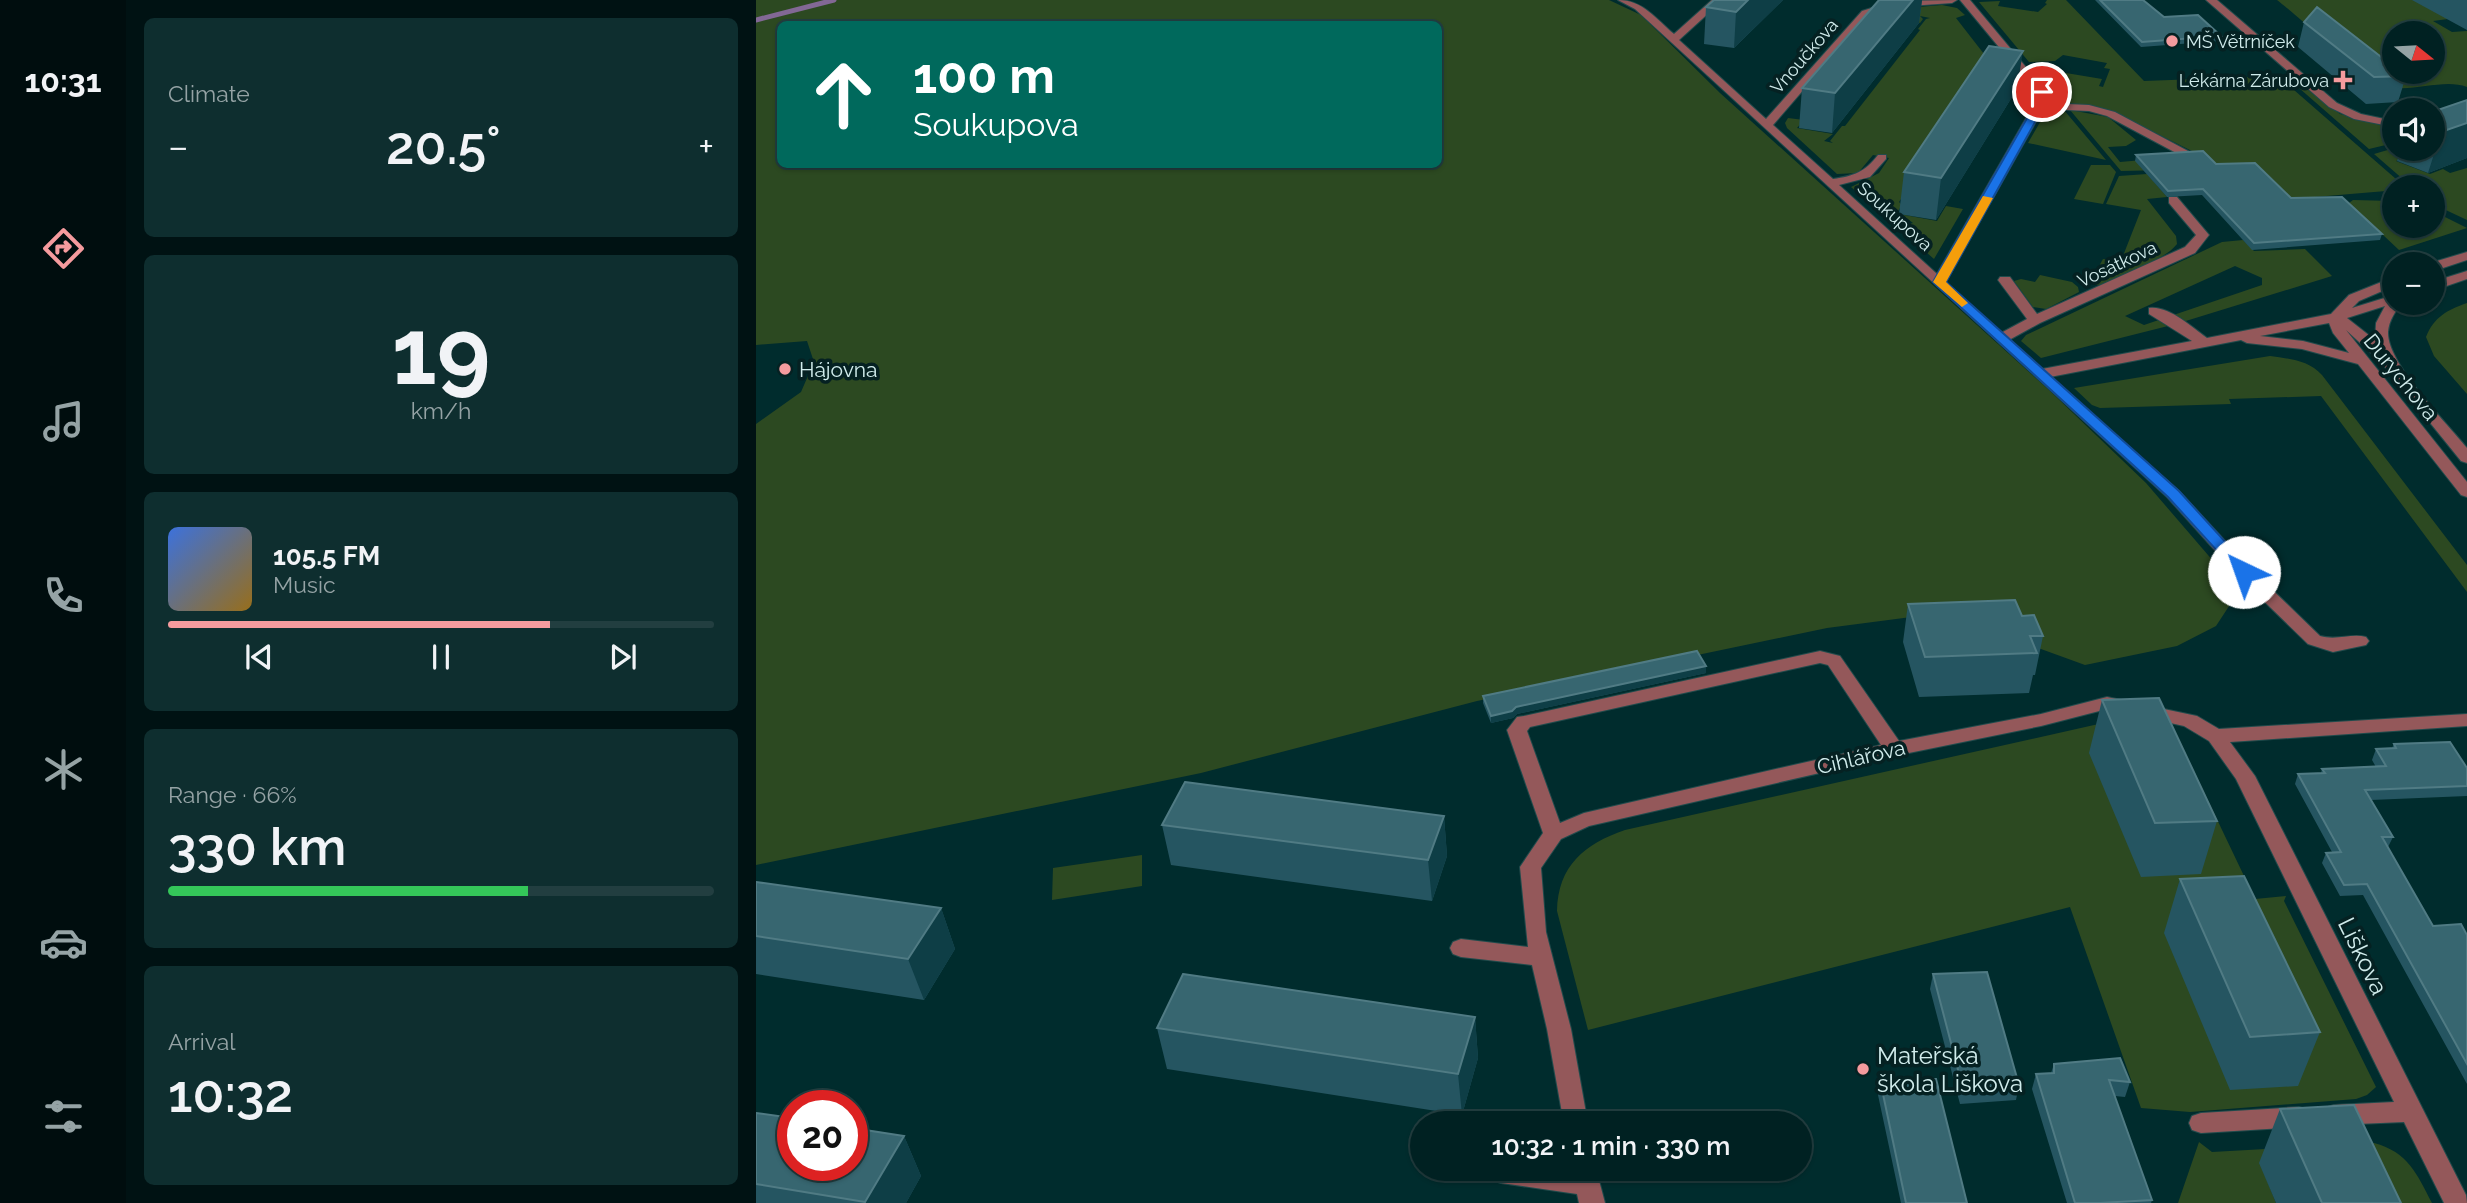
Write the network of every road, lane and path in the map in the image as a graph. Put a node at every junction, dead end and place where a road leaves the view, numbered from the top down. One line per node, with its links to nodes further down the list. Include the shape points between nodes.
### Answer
1 (1623, 0): 7 (street, Soukupova, via 1643,5)
2 (1718, 0): 7 (street)
3 (1952, 0): 6 (street, Vnoučkova)
4 (1965, 0): 8 (street, via 2042,92)
5 (2211, 0): 9 (street, via 2333,106)
6 (1928, 1): 10 (street, Vnoučkova, via 1865,13)
7 (1673, 40): 10 (street, Soukupova)
8 (2039, 106): 11 (street, via 2089,108 2110,114); 19 (street)
9 (2382, 122)
10 (1767, 125): 13 (street, Soukupova)
11 (2184, 153)
12 (1882, 157): 13 (street, via 1872,172)
13 (1830, 183): 19 (street, Soukupova)
14 (2174, 200): 26 (street, Vosátkova, via 2203,235 2190,250)
15 (2467, 256): 16 (street)
16 (2445, 263)
17 (2467, 275): 20 (street)
18 (2005, 280): 26 (street)
19 (1939, 282): 28 (street, Soukupova)
20 (2445, 283)
21 (2382, 286): 25 (street, via 2354,298)
22 (2382, 305): 25 (street)
23 (2154, 311): 29 (street)
24 (2385, 315): 31 (street, Durychova, via 2380,335)
25 (2337, 317): 27 (street); 30 (street, Durychova, via 2340,333); 31 (street)
26 (2035, 320): 28 (street, Vosátkova)
27 (2227, 337): 29 (street); 30 (street, via 2302,345)
28 (2000, 340): 32 (street, Soukupova)
29 (2203, 342): 32 (street)
30 (2361, 361): 34 (street, Durychova)
31 (2388, 361): 33 (street, Durychova)
32 (2041, 374): 35 (street, Soukupova, via 2173,494 2314,640 2333,646)
33 (2467, 458)
34 (2467, 492)
35 (2360, 641)
36 (2467, 720): 37 (street)
37 (2216, 736): 38 (street, Cihlářova, via 2190,721 2107,704); 43 (street, Liškova, via 2245,776)
38 (1894, 749): 39 (street, Cihlářova, via 1584,820); 39 (street, via 1834,660 1820,657 1524,722 1517,730)
39 (1554, 834): 41 (street, Cihlářova, via 1530,867)
40 (1461, 948): 41 (street)
41 (1541, 957): 42 (street, Cihlářova)
42 (1574, 1111)
43 (2410, 1111): 44 (street); 47 (street, Liškova)
44 (2201, 1123)
45 (1561, 1181): 46 (street)
46 (1588, 1185)
47 (2456, 1203)

